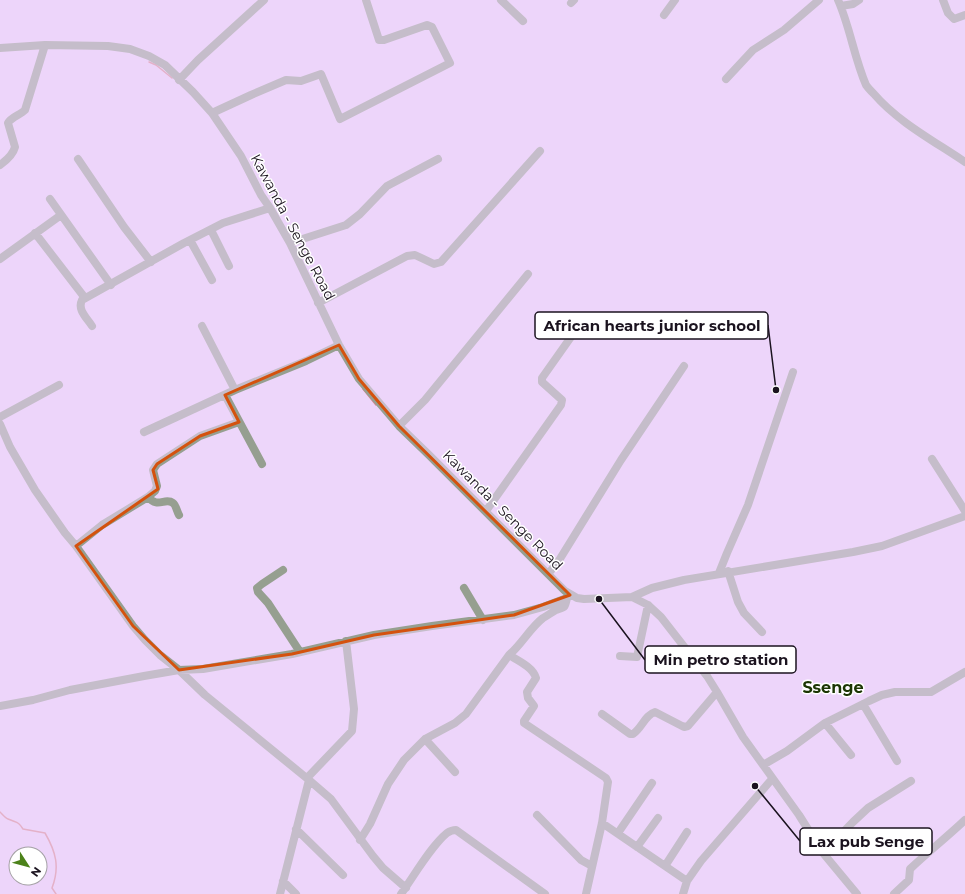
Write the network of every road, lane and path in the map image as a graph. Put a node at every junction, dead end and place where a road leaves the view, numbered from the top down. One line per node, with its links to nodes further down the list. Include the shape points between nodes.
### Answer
1 (264, 0): 15 (street)
2 (501, 0): 11 (street)
3 (675, 0): 9 (street)
4 (819, 0): 14 (street, via 784,30 753,50)
5 (859, 0): 8 (street, via 853,4)
6 (943, 0): 10 (street, via 948,13 954,19)
7 (367, 1): 16 (street, via 378,40 427,25 432,27 450,63 340,119 321,74 301,81 286,80)
8 (839, 3): 20 (street, via 867,86 894,114)
9 (664, 15)
10 (965, 15)
11 (523, 21)
12 (45, 45): 13 (street, Kawanda - Senge Road); 15 (street, Kawanda - Senge Road, via 130,49 165,65); 21 (street, via 25,110 8,123 15,150)
13 (0, 48)
14 (726, 79)
15 (179, 80): 16 (street, Kawanda - Senge Road)
16 (212, 113): 23 (street, Kawanda - Senge Road)
17 (540, 151): 36 (street, via 441,262 434,264 415,255 407,256)
18 (78, 159): 30 (street)
19 (438, 159): 28 (street, via 387,186 346,225)
20 (965, 162)
21 (0, 165)
22 (50, 199): 24 (street)
23 (270, 208): 25 (street, via 223,223); 28 (street, Kawanda - Senge Road)
24 (61, 214): 26 (street); 34 (street)
25 (211, 230): 27 (street); 31 (street)
26 (35, 233): 29 (street); 35 (street)
27 (190, 240): 30 (street); 33 (street)
28 (290, 243): 36 (street, Kawanda - Senge Road)
29 (0, 258)
30 (151, 262): 34 (street)
31 (229, 266)
32 (528, 274): 49 (street, via 425,400)
33 (212, 280)
34 (111, 285): 35 (street)
35 (85, 298): 38 (street, via 80,306)
36 (318, 303): 40 (street, Kawanda - Senge Road)
37 (583, 320): 54 (street, via 542,378 544,386 562,400 561,405)
38 (92, 326)
39 (202, 326): 44 (street)
40 (339, 345): 44 (street); 49 (street, Kawanda - Senge Road, via 359,379)
41 (684, 366): 62 (street)
42 (793, 372): 61 (street, via 748,505)
43 (59, 385): 46 (street)
44 (235, 390): 45 (street)
45 (225, 395): 47 (street); 50 (street)
46 (0, 417)
47 (239, 422): 52 (street); 53 (street, via 200,436 157,464 153,470 157,489)
48 (0, 424): 58 (street, via 34,490)
49 (399, 426): 54 (street, Kawanda - Senge Road)
50 (144, 432)
51 (932, 459): 55 (street)
52 (262, 464)
53 (148, 497): 56 (street, via 155,503 174,503); 58 (street, via 102,525)
54 (486, 511): 62 (street, Kawanda - Senge Road)
55 (965, 511)
56 (179, 515)
57 (965, 516): 60 (street, via 882,546)
58 (76, 546): 73 (street, via 133,626 160,655)
59 (283, 570): 70 (street, via 257,588)
60 (728, 572): 61 (street); 68 (street, via 744,613)
61 (719, 573): 65 (street, via 652,588)
62 (548, 574): 64 (street, Kawanda - Senge Road)
63 (464, 588): 67 (street)
64 (569, 596): 65 (street, via 584,599); 67 (street, via 543,607); 71 (street, via 562,609 556,610 537,623)
65 (632, 596): 66 (street)
66 (648, 605): 72 (street, via 637,657); 75 (street, via 666,623)
67 (483, 620): 69 (street)
68 (762, 632)
69 (346, 641): 70 (street); 85 (street, via 354,709 352,731)
70 (300, 652): 73 (street, via 203,669)
71 (509, 655): 80 (street, via 466,714 456,723); 92 (street, via 531,670 536,678 526,692 534,706 524,723 606,778 608,786)
72 (620, 656)
73 (179, 670): 77 (street); 85 (street, via 194,686)
74 (965, 672): 76 (street, via 931,692 896,692)
75 (717, 692): 78 (street, via 688,726 684,727 655,712 648,716 637,731 630,734); 83 (street, via 742,737)
76 (863, 704): 79 (street); 82 (street)
77 (0, 706)
78 (602, 714)
79 (825, 723): 81 (street); 83 (street)
80 (425, 740): 84 (street); 96 (street, via 404,760 388,784)
81 (851, 755)
82 (897, 761)
83 (763, 765): 86 (street)
84 (455, 772)
85 (308, 779): 93 (street); 96 (street, via 331,799)
86 (772, 779): 98 (street, via 799,815); 103 (street)
87 (911, 781): 98 (street, via 868,808)
88 (652, 783): 95 (street)
89 (537, 815): 99 (street, via 581,860)
90 (658, 818): 97 (street)
91 (965, 820): 111 (street, via 910,869 909,880)
92 (602, 823): 95 (street); 99 (street)
93 (296, 829): 101 (street); 102 (street)
94 (687, 832): 100 (street)
95 (618, 833): 97 (street)
96 (360, 840): 104 (street)
97 (637, 847): 100 (street)
98 (823, 854): 110 (street)
99 (592, 866): 108 (street)
100 (665, 866): 103 (street)
101 (343, 875)
102 (283, 881): 105 (street); 106 (street)
103 (687, 881): 109 (street)
104 (404, 891): 107 (street, via 435,847 447,833 456,830)
105 (280, 894)
106 (296, 894)
107 (545, 894)
108 (586, 894)
109 (683, 894)
110 (857, 894)
111 (894, 894)

